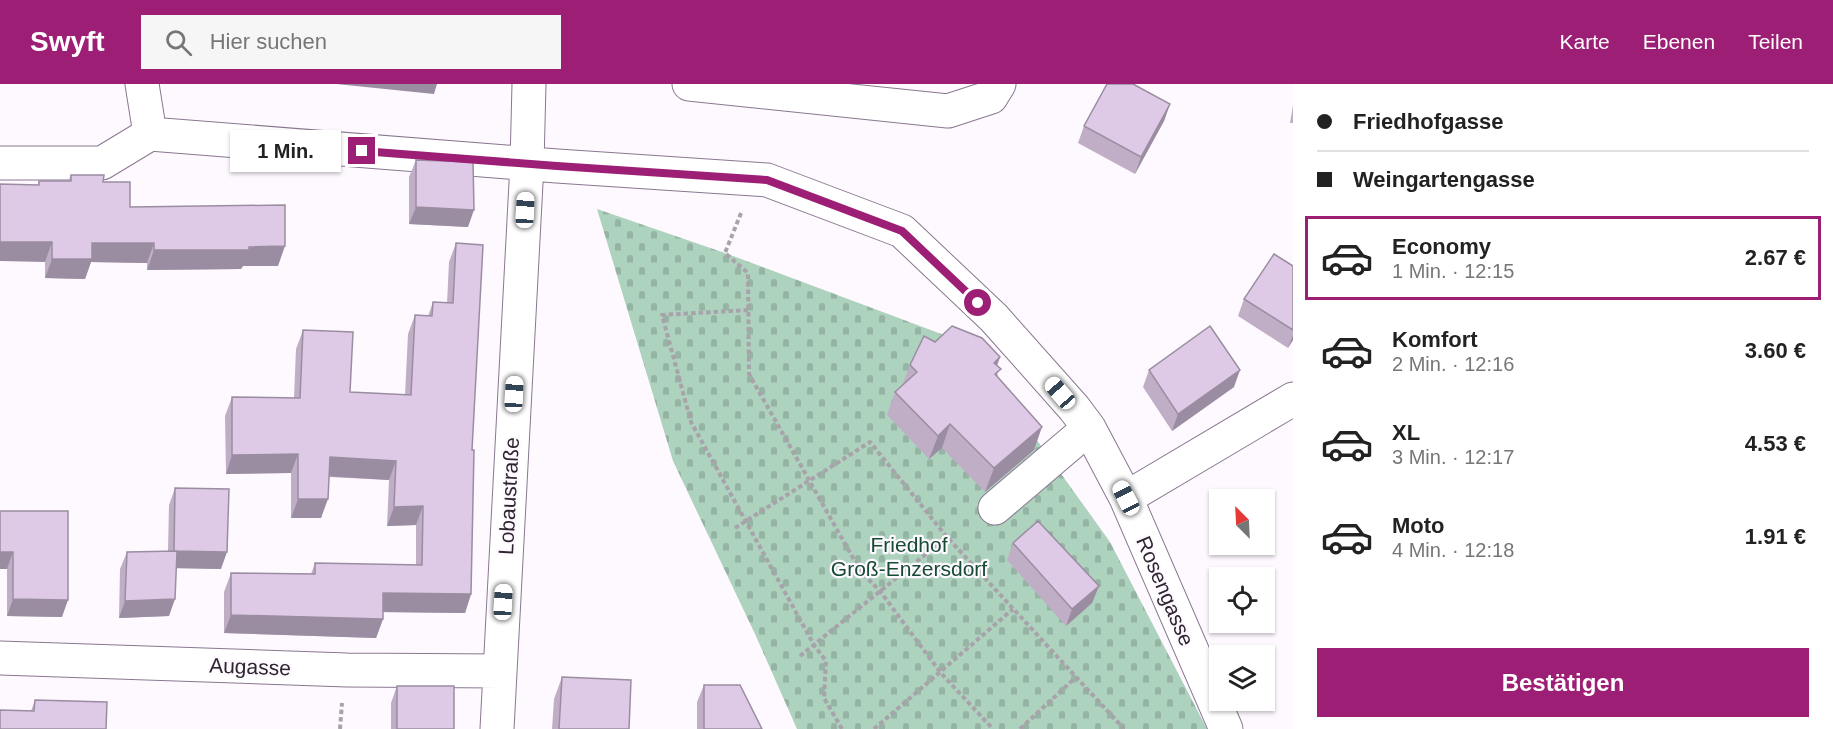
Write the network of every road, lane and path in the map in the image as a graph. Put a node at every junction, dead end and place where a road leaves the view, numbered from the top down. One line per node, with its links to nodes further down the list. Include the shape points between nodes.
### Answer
1 (142, 84): 5 (street)
2 (529, 84): 7 (street, Lobaustraße)
3 (689, 84): 4 (street, via 948,111 991,97)
4 (999, 84)
5 (150, 134): 6 (street, via 102,163); 7 (street, Rosengasse)
6 (0, 163)
7 (527, 164): 11 (street, Rosengasse, via 767,180 902,231 994,318); 23 (street, Lobaustraße)
8 (725, 253): 9 (path, via 747,273)
9 (748, 310): 12 (path, via 749,374); 15 (path, via 662,315 691,422)
10 (1293, 399): 13 (street)
11 (1089, 428): 13 (street, Rosengasse); 14 (street)
12 (809, 481): 15 (path); 17 (path, via 870,442); 18 (path, via 861,572)
13 (1126, 498): 32 (street, Rosengasse)
14 (995, 508)
15 (746, 521): 16 (path); 20 (path)
16 (735, 528)
17 (947, 537): 18 (path); 19 (path)
18 (880, 591): 20 (path); 24 (path)
19 (1013, 609): 24 (path); 25 (path)
20 (814, 645): 21 (path); 27 (path, via 826,661 824,698)
21 (800, 656)
22 (0, 658): 23 (street, Augasse)
23 (500, 671): 26 (street, Lobaustraße)
24 (940, 672): 28 (path); 29 (path)
25 (1075, 678): 30 (path); 31 (path)
26 (496, 729)
27 (842, 729)
28 (874, 729)
29 (993, 729)
30 (1020, 729)
31 (1124, 729)
32 (1226, 729)

